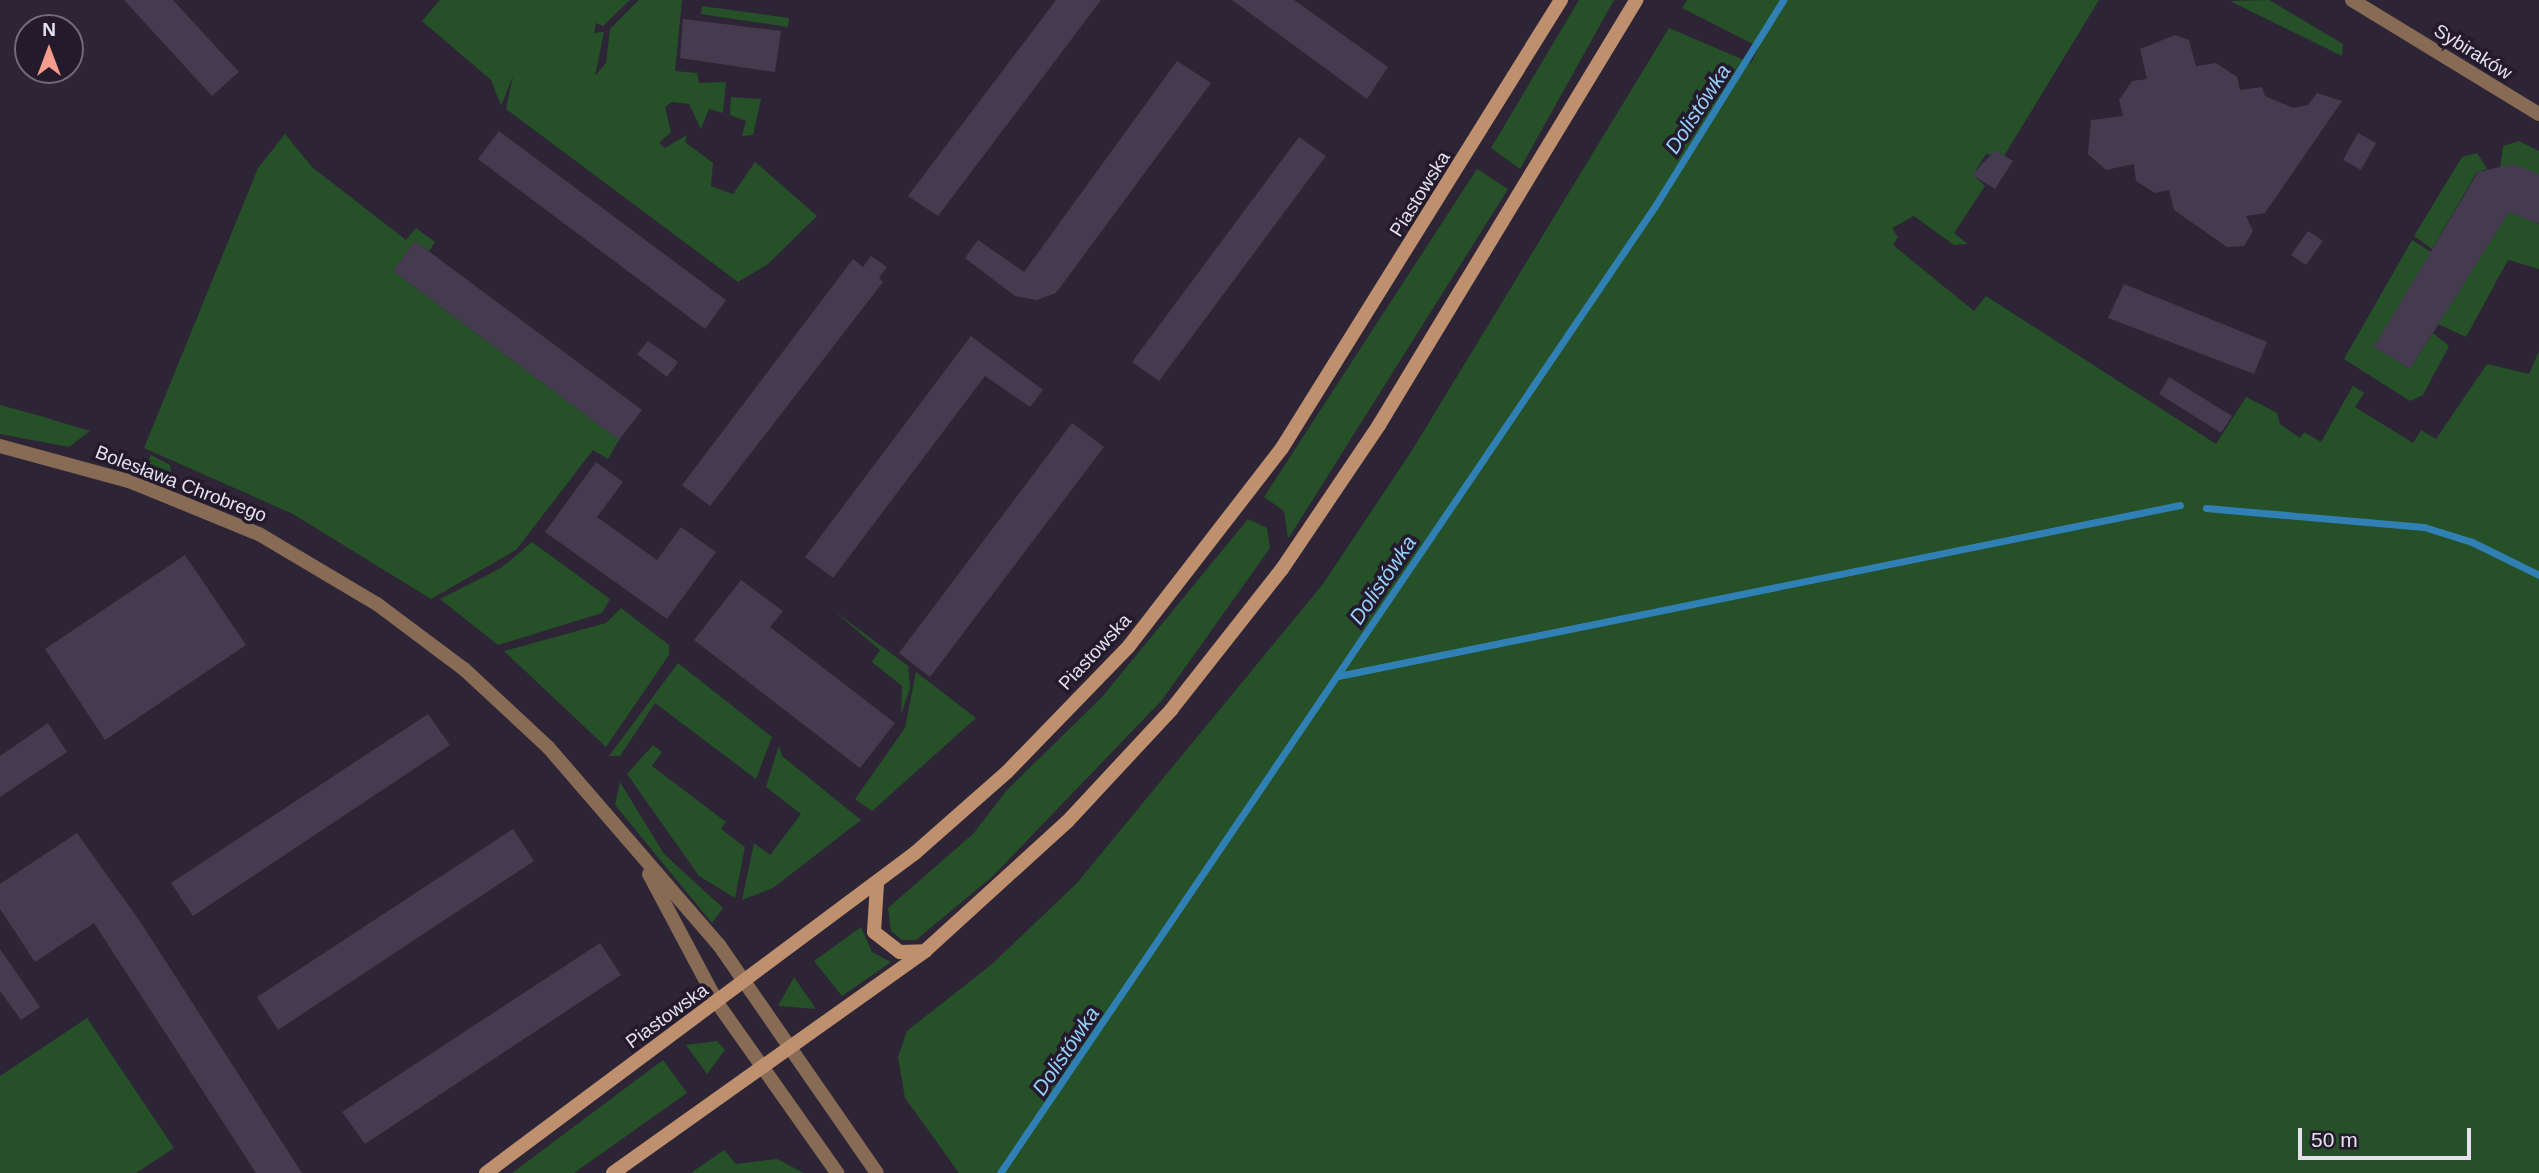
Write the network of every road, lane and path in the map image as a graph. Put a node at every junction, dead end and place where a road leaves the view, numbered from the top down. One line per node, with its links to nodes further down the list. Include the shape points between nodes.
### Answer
1 (1561, 0): 7 (main road, Piastowska, via 1315,398 1222,533 1129,646 1037,742)
2 (1636, 0): 8 (main road, via 1379,425 1282,569 1132,754 1037,852)
3 (2352, 0): 4 (street, Sybiraków)
4 (2539, 114)
5 (0, 446): 6 (street, Bolesława Chrobrego, via 129,481 219,516 368,598 506,706)
6 (645, 863): 9 (street, Bolesława Chrobrego); 10 (street, Bolesława Chrobrego, via 662,907)
7 (878, 882): 8 (main road, via 872,899 874,932 901,952); 9 (main road, Piastowska)
8 (925, 951): 11 (main road)
9 (747, 981): 10 (main road, Piastowska); 11 (street, Bolesława Chrobrego)
10 (718, 1004): 12 (street, Bolesława Chrobrego); 13 (main road, Piastowska)
11 (791, 1048): 12 (main road); 16 (street, Bolesława Chrobrego)
12 (763, 1068): 14 (main road); 15 (street, Bolesława Chrobrego)
13 (486, 1173)
14 (613, 1173)
15 (836, 1173)
16 (877, 1173)

